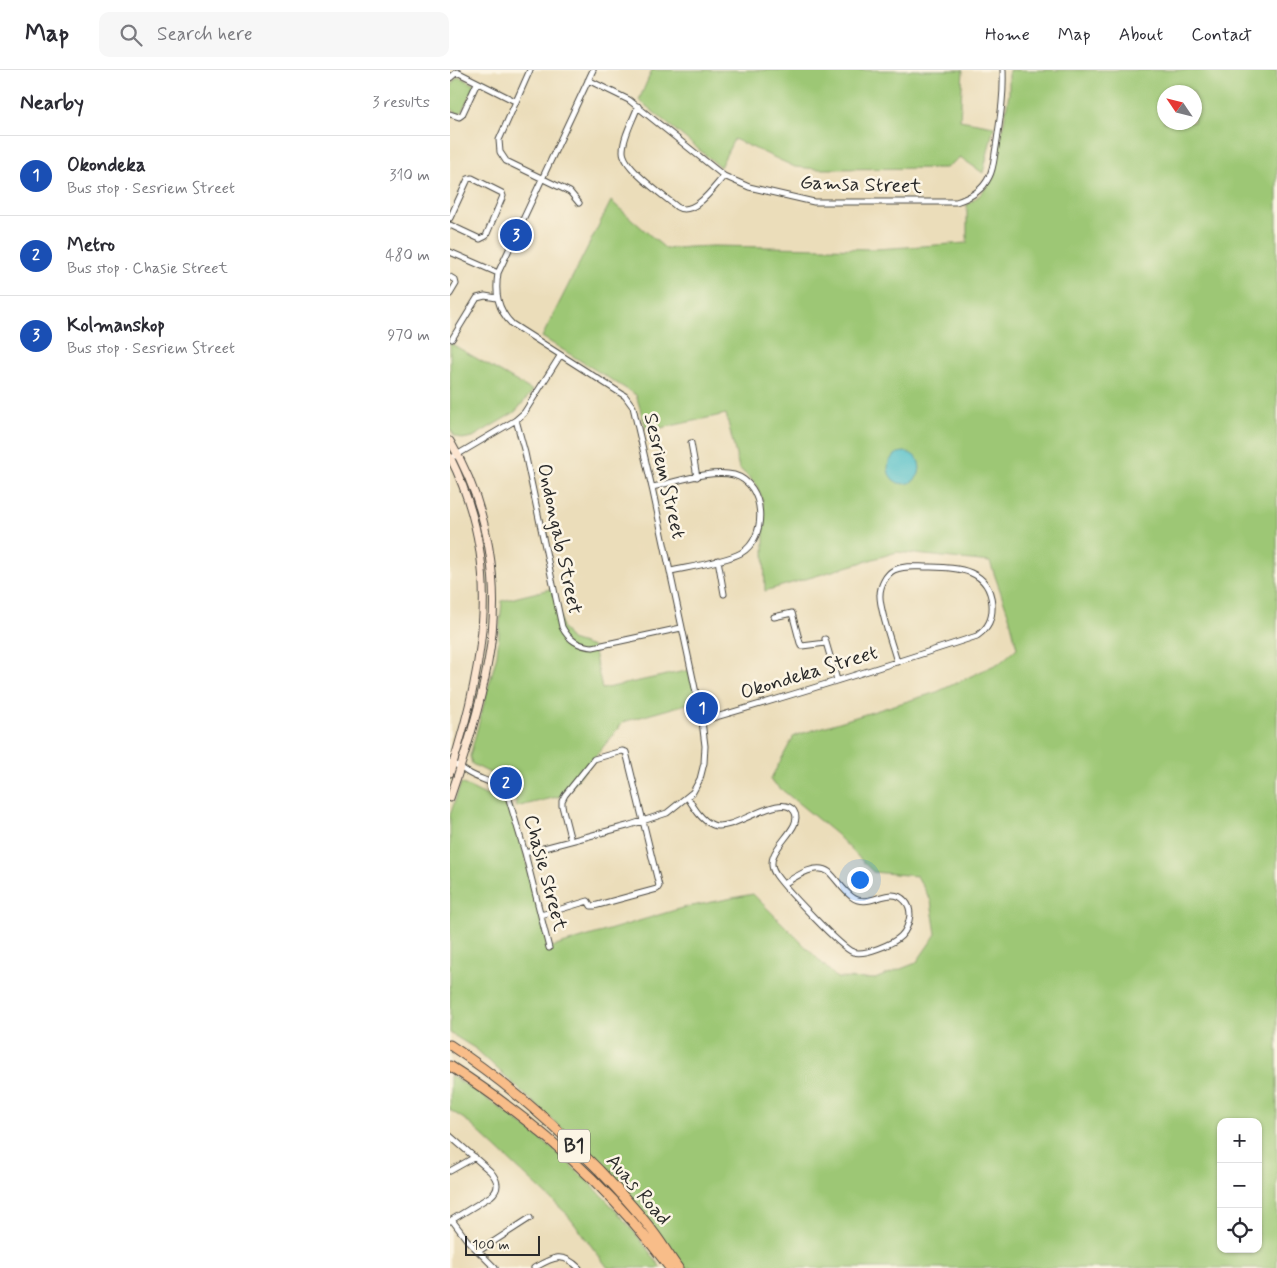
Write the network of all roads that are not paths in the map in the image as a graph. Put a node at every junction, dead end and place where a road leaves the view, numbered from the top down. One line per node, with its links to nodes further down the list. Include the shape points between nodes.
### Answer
1 (530, 70): 7 (street)
2 (593, 70): 5 (street)
3 (1003, 70): 10 (street, Gamsa Street, via 1004,97 989,178 968,199 956,202 814,202 749,187)
4 (450, 78): 6 (street, via 457,72)
5 (588, 80): 8 (street, Gamsa Street); 11 (street)
6 (478, 83): 7 (street); 9 (street, via 462,115 455,117)
7 (515, 101): 11 (street, via 500,136 500,152 506,161)
8 (638, 106): 10 (street, Gamsa Street); 10 (street, via 624,144 624,156 630,166 678,207 687,209 698,204)
9 (450, 114)
10 (724, 176)
11 (542, 180): 12 (street, via 570,192); 16 (street)
12 (579, 203)
13 (450, 218): 14 (street, via 468,179 502,193 483,238)
14 (450, 225)
15 (450, 252): 16 (street)
16 (498, 273): 19 (street)
17 (450, 277): 18 (street, via 456,284)
18 (450, 294)
19 (496, 298): 20 (street, via 477,298); 21 (street, Sesriem Street, via 502,313 512,324)
20 (452, 339)
21 (560, 356): 22 (street, via 529,406); 28 (street, Sesriem Street, via 630,401)
22 (516, 420): 25 (street); 33 (street, Ondongab Street, via 566,635 578,644 593,647)
23 (450, 441): 25 (main road)
24 (691, 443): 27 (street)
25 (458, 454): 26 (street); 38 (main road, via 485,526 494,600 489,660)
26 (450, 458): 37 (main road, via 469,500 476,527 484,606 474,689)
27 (697, 477): 28 (street); 29 (street, via 723,473 737,476 750,485 758,501 760,527 755,538 740,553)
28 (652, 487): 30 (street, Sesriem Street)
29 (718, 560): 30 (street); 31 (street)
30 (670, 571): 33 (street, Sesriem Street)
31 (724, 594)
32 (774, 617): 35 (street, via 795,612 802,646 825,641)
33 (681, 628): 36 (street, Sesriem Street)
34 (897, 662): 34 (street, Okondeka Street, via 977,636 987,629 993,608 985,582 959,569 905,567 893,570 886,577 880,602); 35 (street, Okondeka Street)
35 (837, 680): 36 (street, Okondeka Street)
36 (702, 721): 40 (street, Sesriem Street, via 706,746 704,764 700,779)
37 (451, 767): 38 (street, Chasie Street)
38 (462, 770): 39 (main road); 43 (street, Chasie Street, via 504,790)
39 (450, 798)
40 (688, 798): 41 (street, Sesriem Street, via 667,813); 44 (street, via 698,813 716,826 779,805 793,810 796,820 776,850 772,864 774,873)
41 (644, 821): 42 (street, Sesriem Street); 42 (street, via 626,752 601,756 591,762 562,801); 45 (street, via 659,883 657,889 594,906 588,901)
42 (571, 841): 43 (street, Sesriem Street)
43 (525, 853): 45 (street, Chasie Street)
44 (784, 884): 44 (street, via 850,952 859,954 885,945 896,940 908,927 909,909 905,901 892,894 860,901 827,871 810,871)
45 (540, 915): 46 (street, Chasie Street)
46 (549, 948)
47 (450, 1045): 59 (highway, Auas Road / B1, via 514,1093 581,1153 641,1217)
48 (450, 1066): 58 (highway, Auas Road / B1, via 556,1143 614,1199)
49 (450, 1136): 50 (street)
50 (475, 1157): 51 (street); 53 (street, via 495,1176 496,1190)
51 (450, 1171)
52 (530, 1218): 54 (street)
53 (451, 1221): 54 (street)
54 (479, 1251): 55 (street)
55 (495, 1268)
56 (534, 1268): 57 (street, via 557,1257 570,1260)
57 (579, 1268)
58 (670, 1268)
59 (678, 1268)

